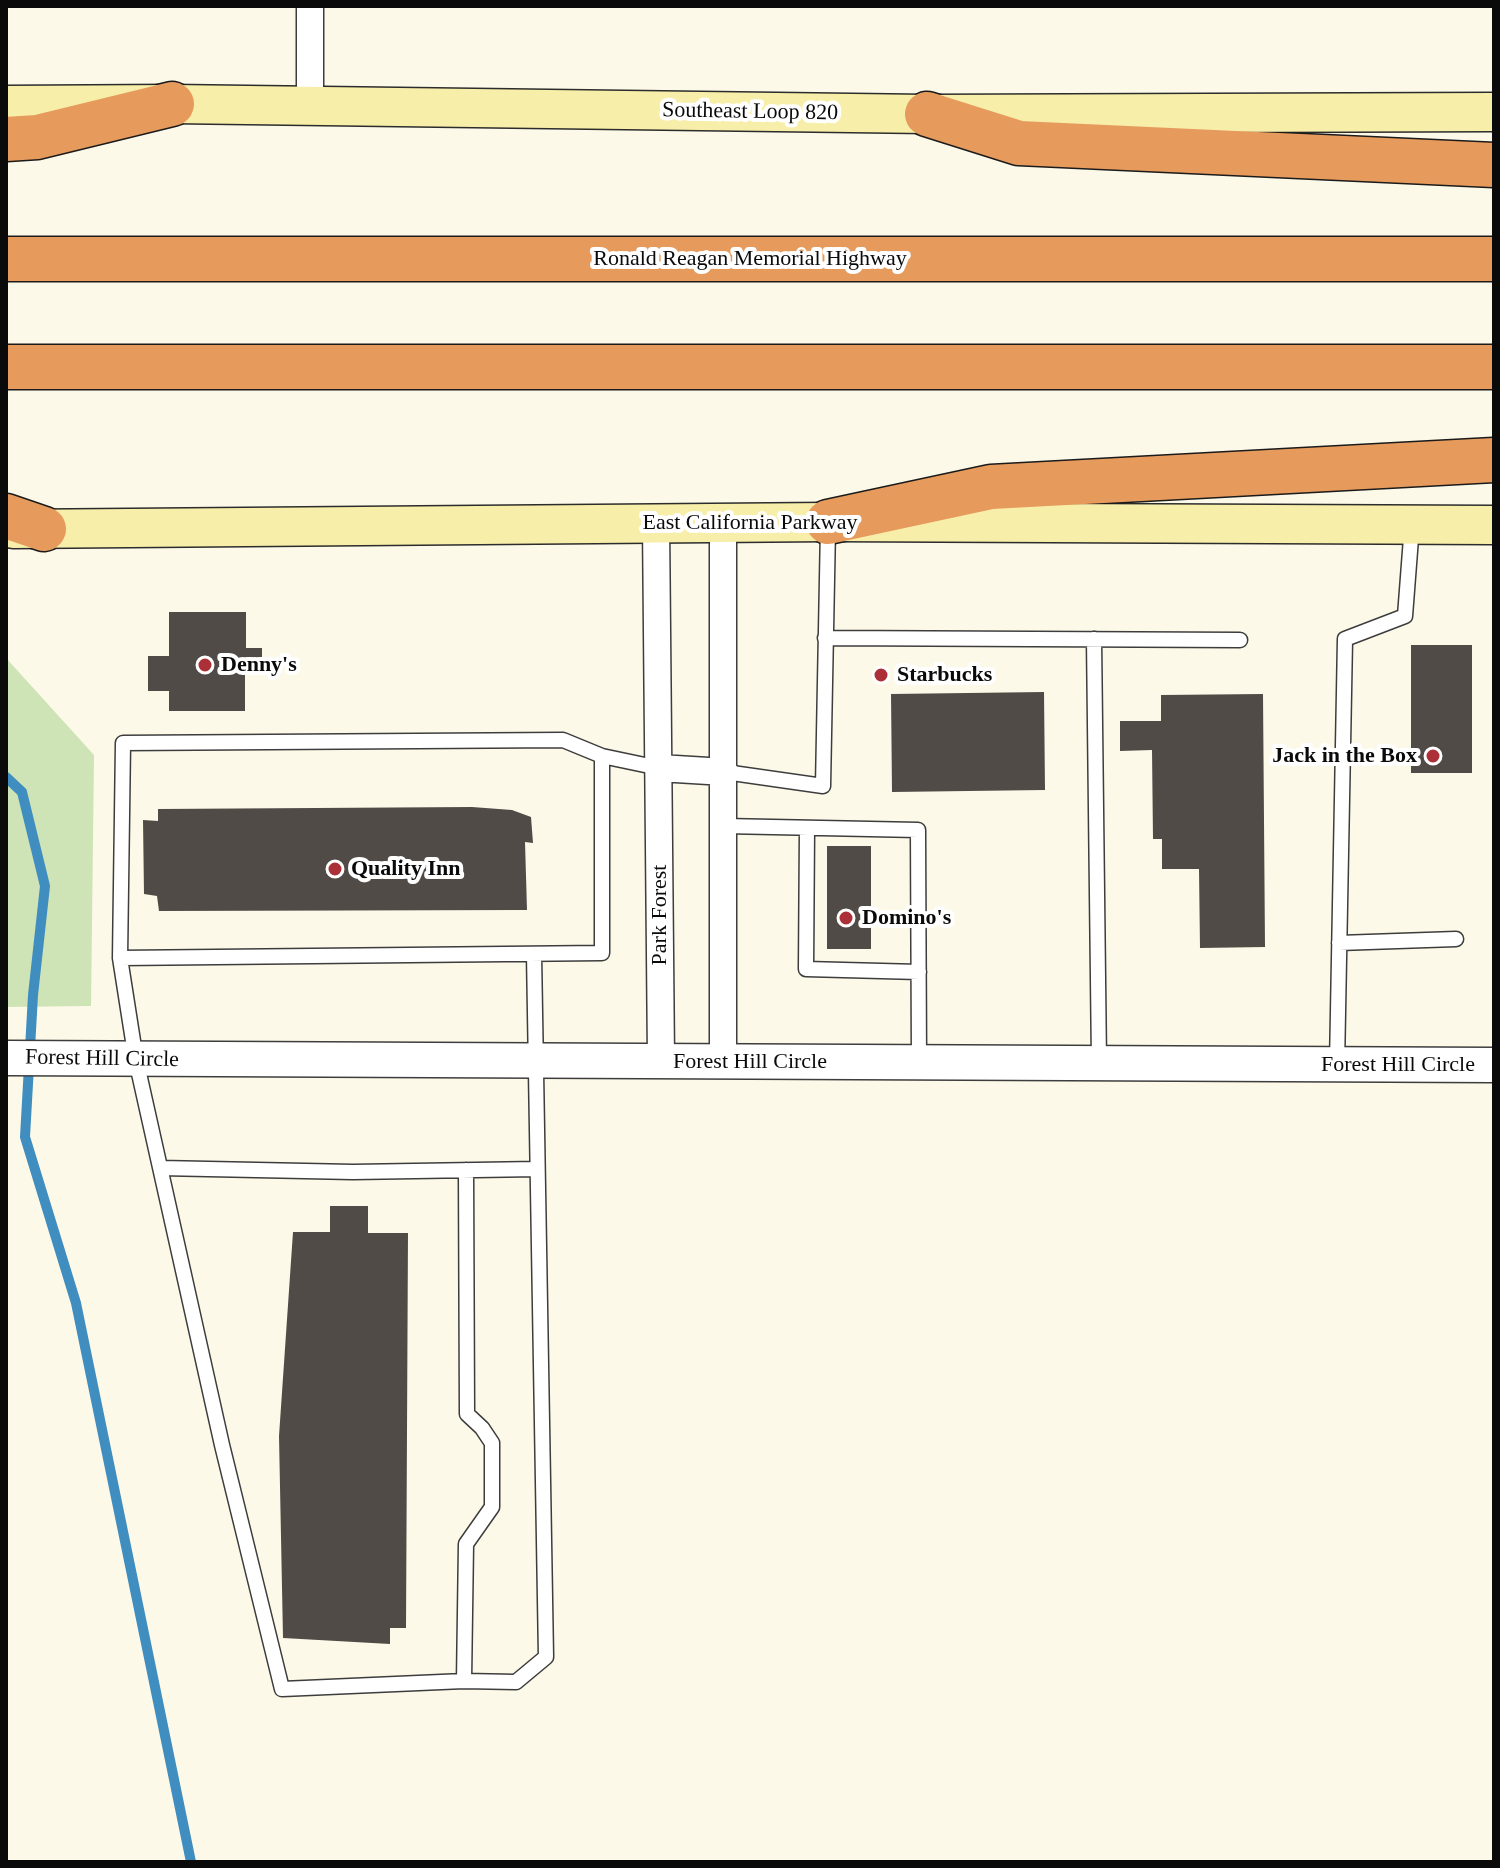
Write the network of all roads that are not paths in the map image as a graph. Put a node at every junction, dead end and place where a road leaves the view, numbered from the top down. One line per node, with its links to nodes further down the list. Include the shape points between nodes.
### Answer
1 (310, 6): 4 (street)
2 (172, 104): 3 (main road, Southeast Loop 820); 4 (main road, Southeast Loop 820); 7 (highway, via 37,137)
3 (6, 105)
4 (310, 107): 6 (main road, Southeast Loop 820)
5 (1494, 112): 6 (main road, Southeast Loop 820)
6 (927, 114): 8 (highway, via 1019,143)
7 (6, 139)
8 (1494, 165)
9 (6, 259): 10 (highway, Ronald Reagan Memorial Highway)
10 (1494, 259)
11 (6, 367): 12 (highway)
12 (1494, 367)
13 (1494, 460): 14 (highway, via 991,487)
14 (828, 522): 16 (main road, East California Parkway); 18 (main road, East California Parkway); 20 (lane)
15 (656, 523): 16 (main road, East California Parkway); 17 (main road, East California Parkway); 24 (street, Park Forest)
16 (723, 523): 25 (street)
17 (19, 525)
18 (1412, 525): 19 (main road, East California Parkway); 29 (lane, via 1405,616 1345,639)
19 (1494, 525)
20 (825, 638): 21 (lane); 25 (lane, via 823,786)
21 (1094, 639): 22 (lane); 39 (lane)
22 (1240, 640)
23 (602, 756): 24 (lane); 30 (lane, via 602,953); 31 (lane, via 563,740 123,743)
24 (659, 768): 25 (street); 36 (street, Park Forest)
25 (725, 772): 26 (street)
26 (724, 826): 27 (lane); 37 (street)
27 (807, 828): 32 (lane, via 918,830); 32 (lane, via 806,969)
28 (1456, 939): 29 (lane)
29 (1339, 943): 40 (lane)
30 (534, 954): 31 (lane); 35 (lane)
31 (120, 958): 34 (lane)
32 (919, 972): 38 (lane)
33 (6, 1058): 34 (street, Forest Hill Circle)
34 (136, 1060): 35 (street, Forest Hill Circle); 42 (lane)
35 (535, 1060): 36 (street, Forest Hill Circle); 43 (lane)
36 (661, 1061): 37 (street, Forest Hill Circle)
37 (723, 1061): 38 (street, Forest Hill Circle)
38 (919, 1063): 39 (street, Forest Hill Circle)
39 (1099, 1064): 40 (street, Forest Hill Circle)
40 (1337, 1065): 41 (street, Forest Hill Circle)
41 (1494, 1065)
42 (160, 1168): 44 (lane); 45 (lane, via 282,1689)
43 (537, 1169): 44 (lane); 45 (lane, via 546,1657 516,1682)
44 (466, 1170): 45 (lane, via 467,1414 492,1443 492,1507 466,1544)
45 (464, 1681)

